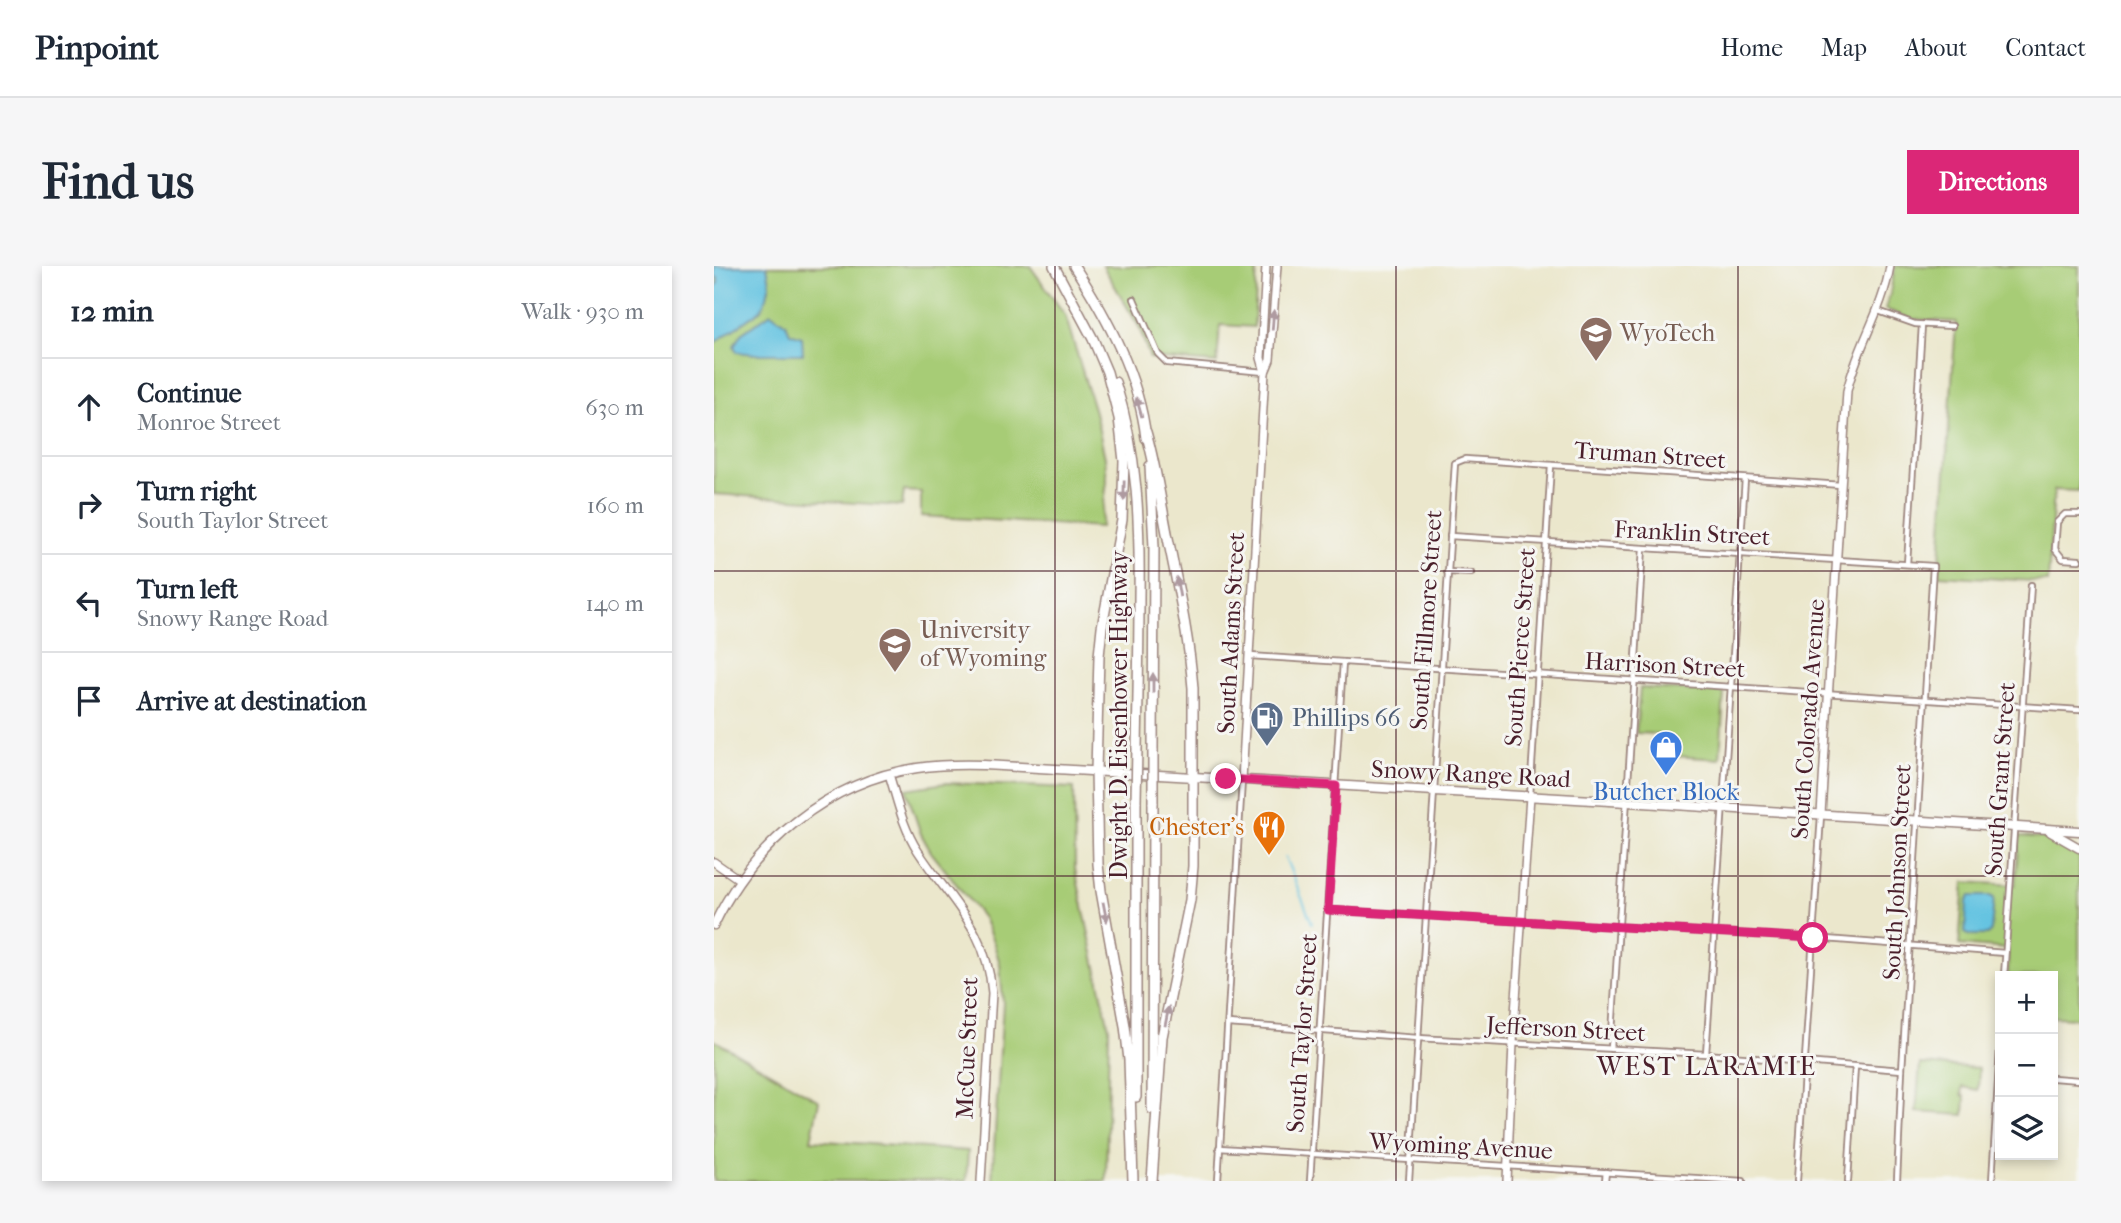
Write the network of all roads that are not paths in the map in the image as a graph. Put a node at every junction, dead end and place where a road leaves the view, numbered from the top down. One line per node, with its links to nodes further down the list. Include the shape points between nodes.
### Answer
1 (1055, 266): 38 (highway, one-way to 38, via 1107,372 1124,461 1122,520 1099,656); 83 (highway, Dwight D. Eisenhower Highway, bridge, via 1085,313 1120,397 1138,502)
2 (1074, 266): 11 (highway, Dwight D. Eisenhower Highway, one-way to 2, via 1114,333)
3 (1266, 266): 10 (street, South Adams Street, via 1261,358)
4 (1276, 266): 10 (street, South Adams Street, one-way to 4, via 1270,360)
5 (1890, 266): 7 (street, South Colorado Avenue)
6 (1134, 299): 10 (street, via 1158,354 1167,363)
7 (1878, 311): 8 (street); 15 (street, South Colorado Avenue, via 1847,391)
8 (1922, 325): 9 (street); 23 (street)
9 (1952, 326)
10 (1265, 372): 28 (street, South Adams Street)
11 (1146, 432): 40 (highway, one-way to 11, via 1191,664); 84 (highway, Dwight D. Eisenhower Highway, one-way to 11, bridge, via 1154,547)
12 (1457, 462): 13 (street, Truman Street); 17 (street, South Fillmore Street, via 1453,467)
13 (1551, 465): 14 (street, Truman Street); 18 (street, South Pierce Street)
14 (1745, 479): 15 (street, Truman Street); 20 (street)
15 (1841, 485): 21 (street, South Colorado Avenue)
16 (2079, 514): 22 (street, via 2065,513 2057,522 2055,549 2063,559)
17 (1450, 536): 18 (street, Franklin Street); 25 (street, South Fillmore Street)
18 (1546, 542): 19 (street, Franklin Street); 31 (street, South Pierce Street)
19 (1643, 548): 20 (street, Franklin Street); 32 (street)
20 (1739, 553): 21 (street, Franklin Street); 33 (street)
21 (1837, 559): 23 (street, Franklin Street); 34 (street, South Colorado Avenue)
22 (2079, 560)
23 (1907, 564): 24 (street, Franklin Street)
24 (1933, 566): 35 (street, South Johnson Street)
25 (1447, 572): 26 (street); 30 (street, South Fillmore Street)
26 (1471, 573)
27 (2031, 585): 36 (street, South Grant Street)
28 (1250, 656): 29 (street, Harrison Street); 41 (street, South Adams Street)
29 (1343, 662): 30 (street, Harrison Street); 42 (street, South Taylor Street)
30 (1441, 669): 31 (street, Harrison Street); 43 (street, South Fillmore Street)
31 (1537, 675): 32 (street, Harrison Street); 44 (street, South Pierce Street)
32 (1634, 681): 33 (street, Harrison Street); 45 (street)
33 (1730, 686): 34 (street, Harrison Street); 46 (street)
34 (1829, 693): 35 (street, Harrison Street); 47 (street, South Colorado Avenue)
35 (1924, 699): 36 (street, Harrison Street); 48 (street, South Johnson Street)
36 (2022, 706): 37 (street, Harrison Street); 49 (street, South Grant Street)
37 (2079, 710)
38 (1096, 771): 39 (main road, Snowy Range Road, via 957,765); 40 (main road, Snowy Range Road); 83 (highway, one-way to 83, via 1098,864 1129,1060)
39 (889, 774): 54 (main road, Snowy Range Road, via 841,793 803,816); 82 (street, McCue Street, via 910,837 971,923 989,965 992,993)
40 (1192, 777): 41 (main road, Snowy Range Road); 84 (highway, one-way to 40, via 1162,1037 1190,900)
41 (1242, 780): 42 (main road, Snowy Range Road); 65 (street, South Adams Street)
42 (1336, 786): 43 (main road, Snowy Range Road); 55 (street, South Taylor Street)
43 (1433, 791): 44 (main road, Snowy Range Road); 56 (street, South Fillmore Street)
44 (1530, 796): 45 (main road, Snowy Range Road); 57 (street, South Pierce Street)
45 (1626, 802): 46 (main road, Snowy Range Road); 59 (street)
46 (1723, 808): 47 (main road, Snowy Range Road); 60 (street)
47 (1821, 814): 48 (main road, Snowy Range Road); 61 (street, South Colorado Avenue)
48 (1918, 821): 49 (main road, Snowy Range Road); 62 (street, South Johnson Street)
49 (2015, 827): 50 (main road, Snowy Range Road); 63 (street, South Grant Street)
50 (2045, 829): 51 (main road, Snowy Range Road); 52 (main road)
51 (2079, 831)
52 (2079, 848)
53 (714, 862): 54 (street)
54 (740, 880): 58 (main road, Snowy Range Road)
55 (1328, 910): 56 (street); 66 (street, South Taylor Street)
56 (1425, 916): 57 (street); 67 (street, South Fillmore Street)
57 (1522, 921): 59 (street); 68 (street, South Pierce Street)
58 (714, 925)
59 (1618, 927): 60 (street); 69 (street)
60 (1714, 933): 61 (street); 70 (street)
61 (1813, 938): 62 (street); 71 (street, South Colorado Avenue)
62 (1911, 945): 63 (street); 73 (street, South Johnson Street)
63 (2005, 953): 64 (street, South Grant Street)
64 (2004, 971)
65 (1228, 1024): 66 (street, Jefferson Street); 77 (street, South Adams Street)
66 (1320, 1031): 67 (street, Jefferson Street); 78 (street, South Taylor Street)
67 (1418, 1038): 68 (street, Jefferson Street); 79 (street, South Fillmore Street)
68 (1513, 1044): 69 (street, Jefferson Street); 80 (street, South Pierce Street)
69 (1611, 1049): 70 (street, Jefferson Street)
70 (1706, 1054): 71 (street, Jefferson Street)
71 (1806, 1062): 72 (street, Jefferson Street); 91 (street, South Colorado Avenue)
72 (1855, 1066): 73 (street, Jefferson Street); 92 (street)
73 (1902, 1070): 93 (street, South Johnson Street)
74 (2058, 1078): 75 (street)
75 (2079, 1080)
76 (1998, 1097): 94 (street)
77 (1219, 1148): 78 (street, Wyoming Avenue); 85 (street, South Adams Street)
78 (1311, 1155): 79 (street, Wyoming Avenue); 86 (street, South Taylor Street)
79 (1410, 1160): 80 (street, Wyoming Avenue); 87 (street, South Fillmore Street)
80 (1508, 1166): 81 (street, Wyoming Avenue); 88 (street, South Pierce Street)
81 (1606, 1172): 89 (street); 90 (street, Wyoming Avenue)
82 (981, 1181)
83 (1134, 1181)
84 (1152, 1181)
85 (1218, 1181)
86 (1310, 1181)
87 (1409, 1181)
88 (1507, 1181)
89 (1605, 1181)
90 (1742, 1181)
91 (1797, 1181)
92 (1848, 1181)
93 (1897, 1181)
94 (1993, 1181)

